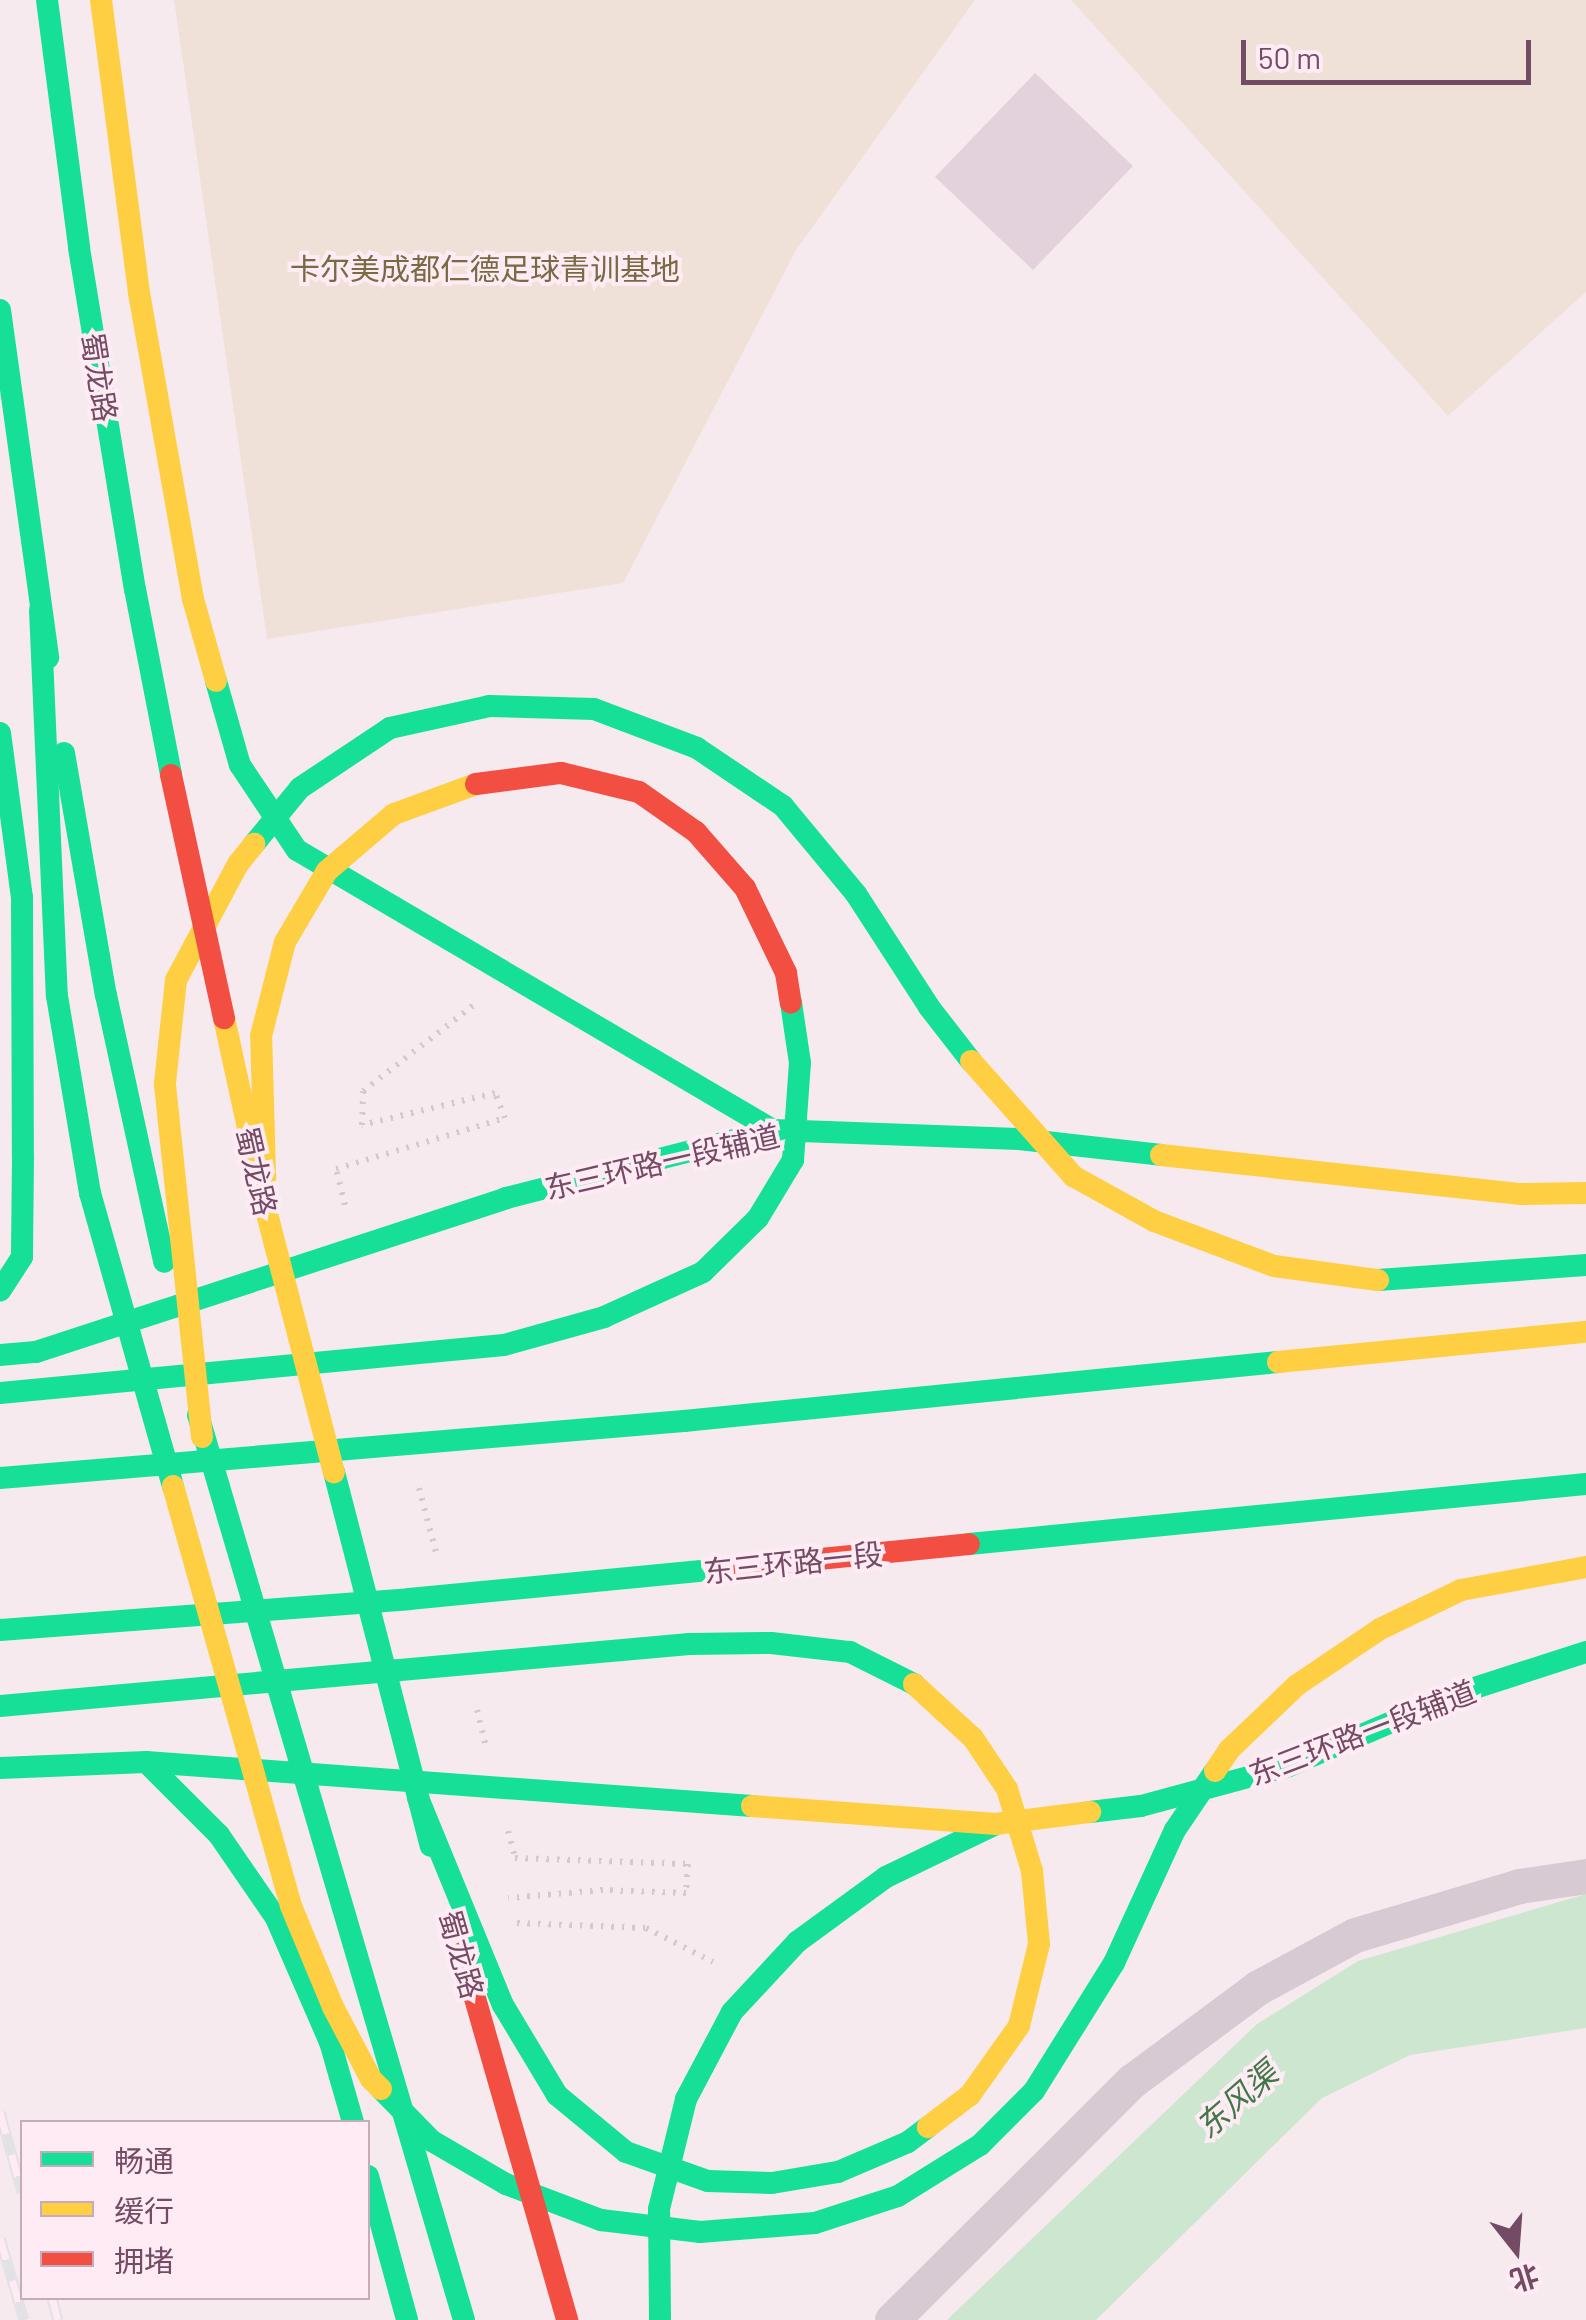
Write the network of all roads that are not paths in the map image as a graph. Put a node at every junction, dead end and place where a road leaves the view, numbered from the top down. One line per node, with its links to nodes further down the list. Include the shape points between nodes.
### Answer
1 (47, 0): 8 (main road, 蜀龙路, via 135,589)
2 (101, 0): 6 (main road, via 140,293 193,599 240,765 298,850)
3 (0, 310): 4 (main road)
4 (40, 610): 14 (main road, via 106,994); 17 (main road, via 56,996 90,1193 290,1906 372,2079 432,2141 506,2184 600,2220 700,2232 815,2224 898,2196 980,2145 1034,2092 1114,1963 1175,1830 1229,1750 1296,1684 1380,1629 1462,1590)
5 (0, 732): 10 (main road, via 22,897 23,1120 22,1257)
6 (774, 1130): 7 (main road, 东三环路一段辅道, via 1019,1139 1521,1194); 12 (main road, 东三环路一段辅道, via 506,1198 36,1352)
7 (1586, 1193)
8 (266, 1210): 13 (main road, via 261,1036 285,942 327,871 394,814 470,786 561,773 638,792 696,832 745,888 786,973 800,1063 793,1160 758,1218 703,1272 604,1318 504,1345); 23 (main road, 蜀龙路)
9 (1586, 1265): 14 (main road, via 1385,1280 1274,1266 1154,1221 1073,1176 996,1094 856,894 783,806 697,748 594,709 489,706 390,728 300,788 238,864 176,980 165,1084)
10 (0, 1291)
11 (1586, 1332): 15 (main road, via 704,1420)
12 (0, 1355)
13 (0, 1393)
14 (202, 1437): 29 (main road)
15 (0, 1478)
16 (1586, 1484): 18 (main road, 东三环路一段, via 408,1599)
17 (1586, 1567)
18 (0, 1630)
19 (1586, 1652): 24 (main road, 东三环路一段辅道, via 1459,1693 1289,1766 1141,1806)
20 (0, 1706): 23 (main road, via 592,1652 771,1643 850,1652 925,1690 973,1738 1007,1788 1032,1871 1039,1944 1019,2026 970,2095 908,2142 838,2172 772,2184 708,2182 626,2152 557,2095 504,2005)
21 (146, 1762): 22 (main road, 东三环路一段辅道); 24 (main road, 东三环路一段辅道); 26 (main road, via 219,1835 276,1918 330,2042)
22 (0, 1768)
23 (418, 1798): 30 (main road, 蜀龙路)
24 (996, 1824): 31 (main road, via 886,1876 797,1942 732,2012 686,2099 659,2209)
25 (1586, 1876): 32 (street, via 1519,1886 1355,1935 1257,1988 1132,2082)
26 (352, 2120)
27 (370, 2183): 28 (main road)
28 (407, 2320)
29 (464, 2320)
30 (567, 2320)
31 (660, 2320)
32 (892, 2320)

